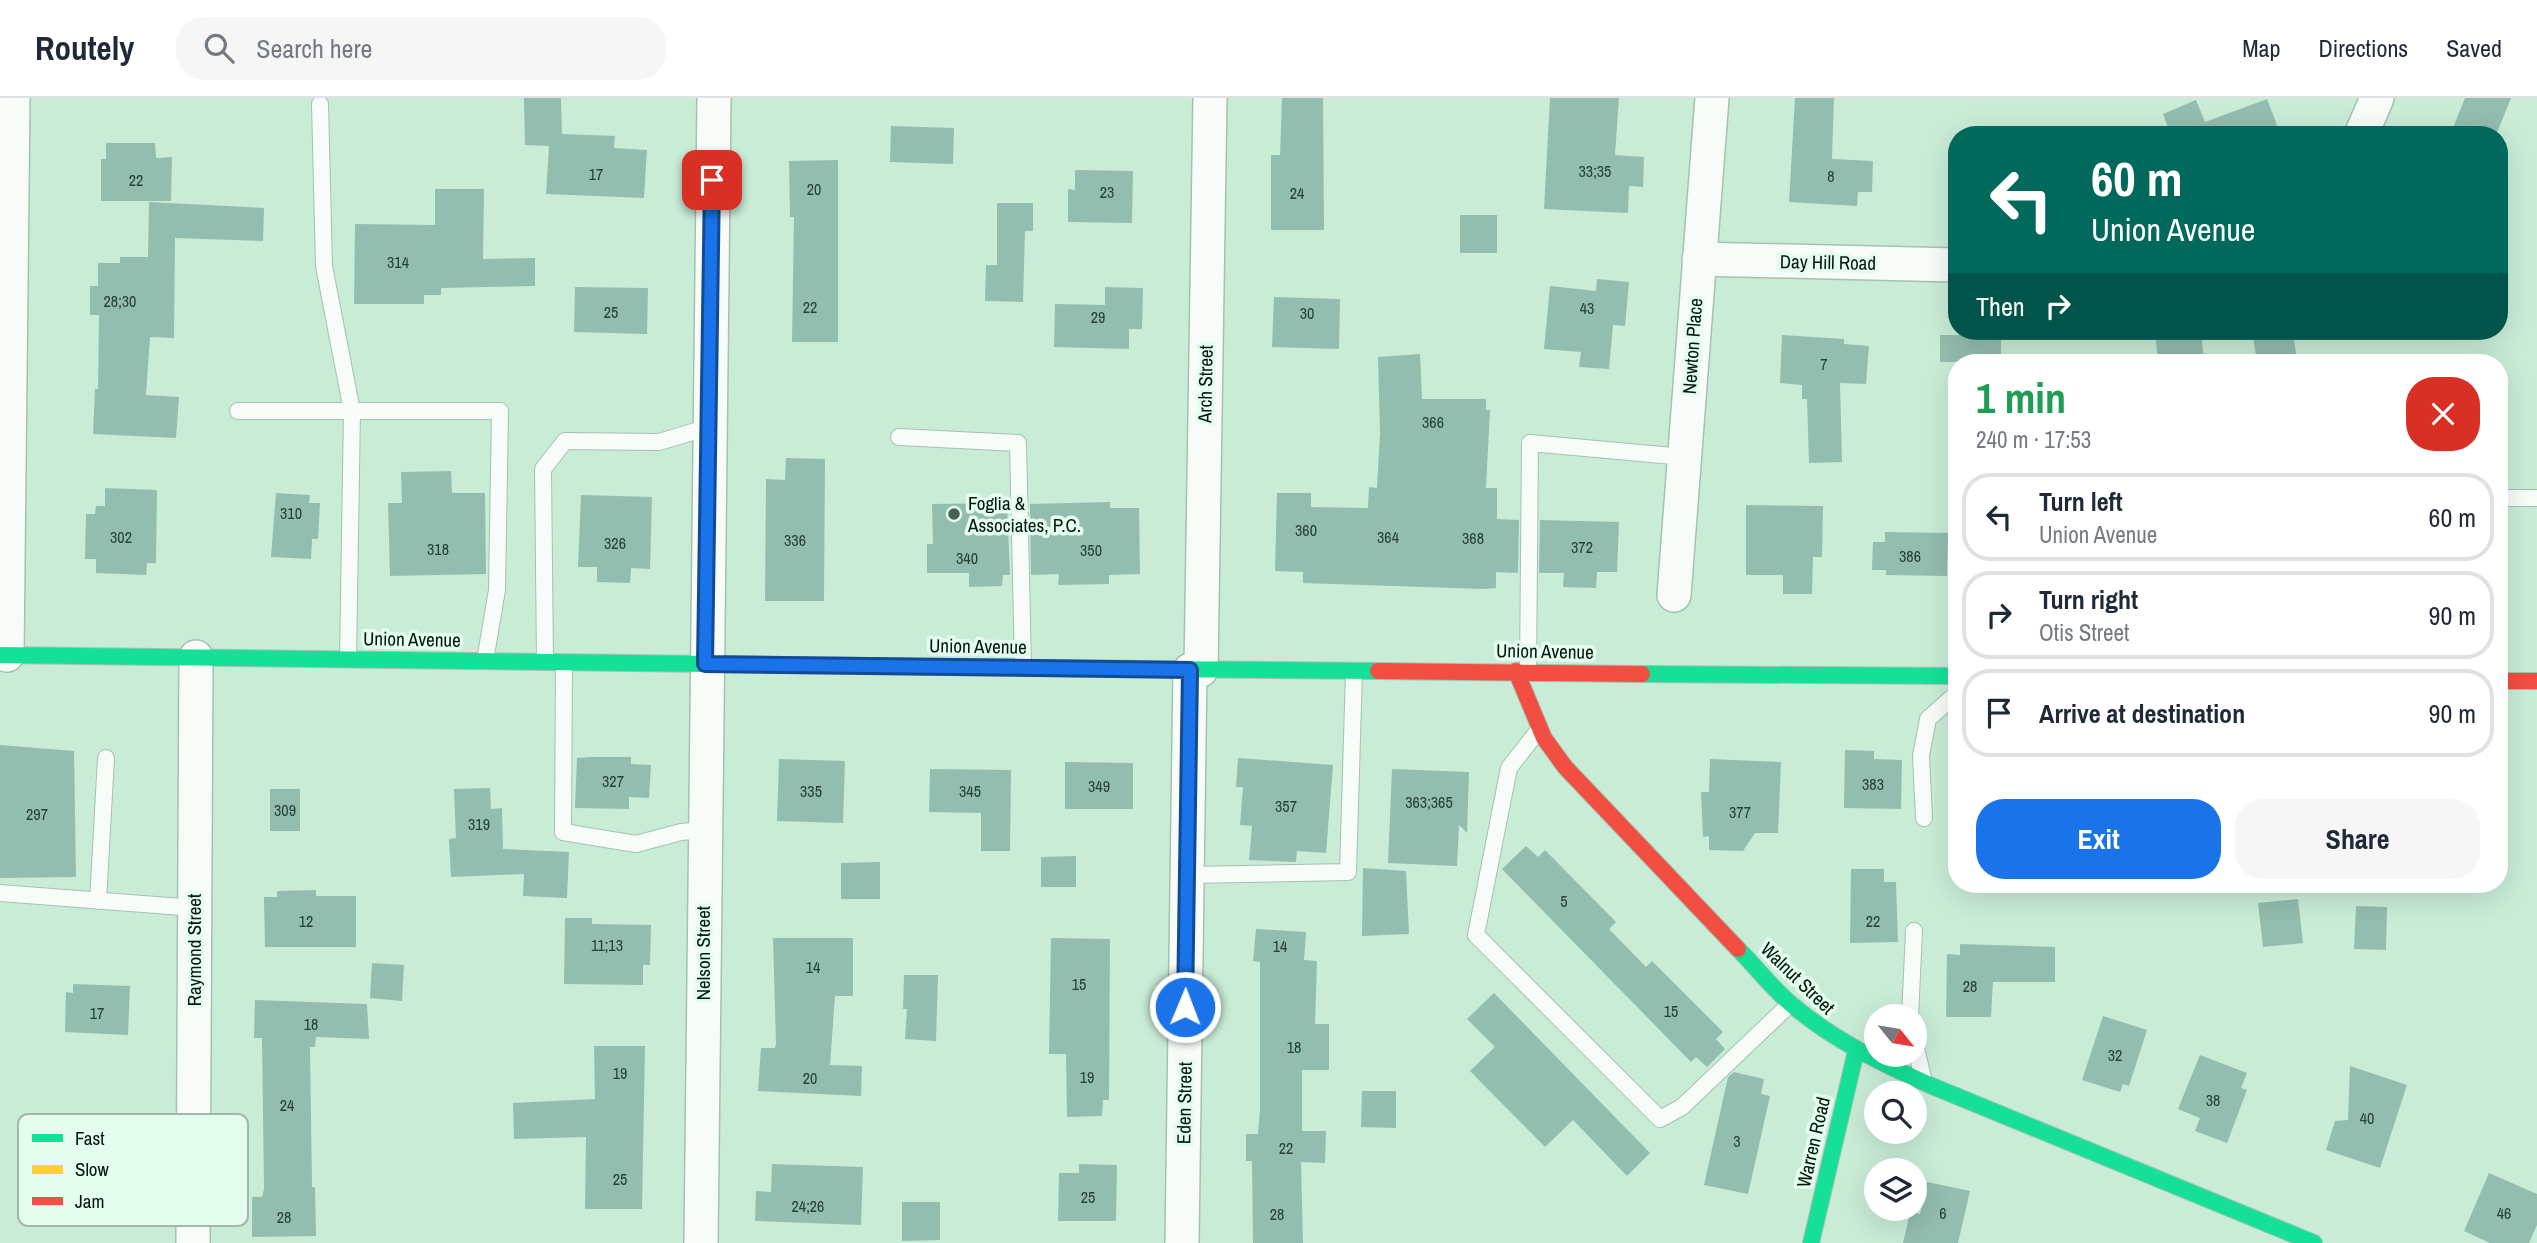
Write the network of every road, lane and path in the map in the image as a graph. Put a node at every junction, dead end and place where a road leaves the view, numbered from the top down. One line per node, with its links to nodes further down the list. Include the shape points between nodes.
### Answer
1 (13, 98): 18 (street)
2 (714, 98): 12 (street, Nelson Street)
3 (1210, 98): 26 (street, Arch Street)
4 (1712, 98): 8 (street, Newton Place)
5 (2377, 98): 7 (street)
6 (320, 104): 11 (lane, via 324,266)
7 (2365, 126)
8 (1699, 259): 9 (street, Day Hill Road); 14 (street, Newton Place)
9 (1948, 265)
10 (238, 411): 11 (lane)
11 (352, 411): 20 (lane); 21 (lane, via 500,411 497,590)
12 (709, 427): 22 (lane, via 660,442 565,441 543,469); 24 (street, Nelson Street)
13 (899, 437): 25 (lane, via 1018,443)
14 (1684, 457): 17 (street, Newton Place); 28 (lane, via 1530,443)
15 (2508, 498): 16 (lane)
16 (2537, 498)
17 (1674, 595)
18 (4, 655): 19 (main road, Union Avenue)
19 (196, 657): 20 (main road, Union Avenue); 40 (street, Raymond Street)
20 (348, 659): 21 (main road, Union Avenue)
21 (485, 661): 22 (main road, Union Avenue)
22 (545, 662): 23 (main road, Union Avenue)
23 (564, 662): 24 (main road, Union Avenue); 36 (lane, via 563,832 636,844)
24 (705, 664): 25 (main road, Union Avenue); 36 (street, Nelson Street)
25 (1023, 668): 26 (main road, Union Avenue)
26 (1195, 670): 27 (main road, Union Avenue); 37 (street, Eden Street)
27 (1354, 671): 28 (main road, Union Avenue); 37 (lane, via 1348,872)
28 (1522, 671): 29 (main road, Union Avenue); 33 (main road, Walnut Street)
29 (1948, 676)
30 (2508, 681): 31 (main road)
31 (2537, 681)
32 (1948, 701): 35 (lane, via 1928,719 1921,756)
33 (1540, 729): 42 (main road, Walnut Street, via 1564,767); 42 (lane, via 1509,768 1476,935 1660,1119 1682,1107)
34 (106, 758): 39 (lane)
35 (1924, 818)
36 (704, 830): 49 (street, Nelson Street)
37 (1187, 876): 50 (street, Eden Street)
38 (0, 893): 39 (lane)
39 (98, 901): 40 (lane)
40 (195, 908): 47 (street, Raymond Street)
41 (1914, 931): 43 (lane)
42 (1790, 1003): 44 (main road, Walnut Street, via 1821,1030)
43 (1911, 1004)
44 (1856, 1051): 45 (main road, Walnut Street); 51 (main road, Warren Road)
45 (1922, 1081)
46 (1927, 1083): 48 (main road, Walnut Street)
47 (193, 1114)
48 (2255, 1231): 52 (main road, Walnut Street)
49 (701, 1243)
50 (1182, 1243)
51 (1811, 1243)
52 (2314, 1243)

